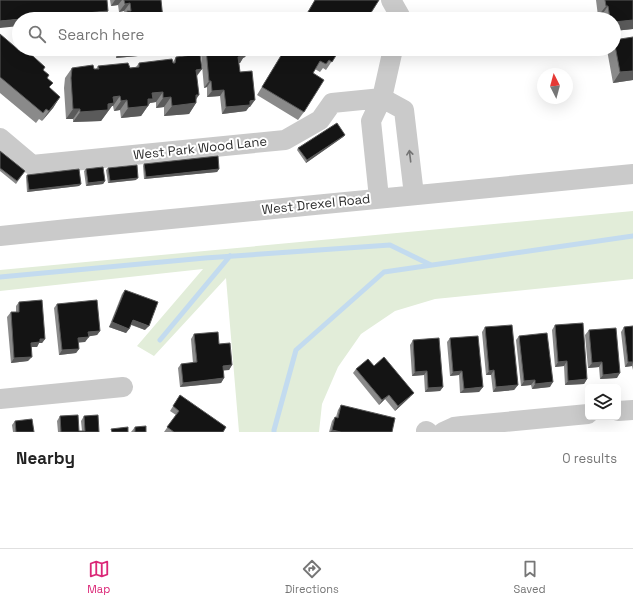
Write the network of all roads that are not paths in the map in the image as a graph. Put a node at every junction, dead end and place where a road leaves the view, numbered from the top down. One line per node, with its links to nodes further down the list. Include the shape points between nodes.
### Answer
1 (391, 0): 2 (street)
2 (398, 12)
3 (391, 56): 4 (street)
4 (382, 98): 5 (street, West Park Wood Lane, via 332,103 320,120 286,140 32,165); 7 (street, one-way to 4, via 404,110); 8 (street, via 371,121)
5 (5, 142)
6 (633, 174): 7 (street, West Drexel Road)
7 (414, 195): 8 (street, West Drexel Road)
8 (379, 198): 9 (street, West Drexel Road)
9 (0, 236)
10 (122, 387): 11 (street)
11 (0, 399)
12 (633, 410): 13 (street)
13 (621, 411)
14 (585, 414): 15 (street, via 462,426)
15 (432, 432)

